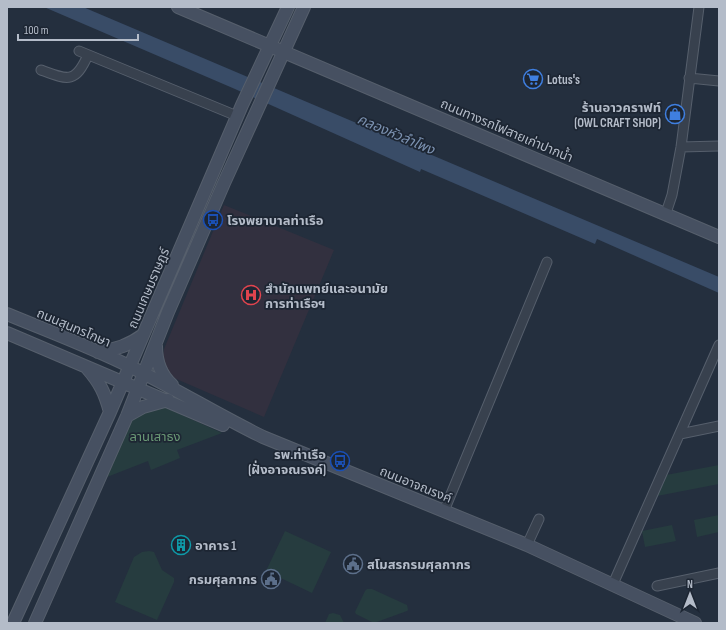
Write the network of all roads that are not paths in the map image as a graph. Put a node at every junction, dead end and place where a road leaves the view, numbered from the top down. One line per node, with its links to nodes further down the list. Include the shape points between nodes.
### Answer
1 (178, 7): 5 (street)
2 (288, 7): 5 (street, ถนนเกษมราษฎร์)
3 (304, 7): 6 (street)
4 (699, 7): 8 (street)
5 (270, 46): 6 (street, ถนนทางรถไฟสายเก่าปากน้ำ); 10 (street, ถนนเกษมราษฎร์)
6 (283, 52): 14 (street); 15 (street, ถนนทางรถไฟสายเก่าปากน้ำ)
7 (41, 70): 10 (street, via 60,78 72,76 82,69 83,53)
8 (689, 78): 9 (street); 12 (street)
9 (719, 81)
10 (237, 116): 13 (street, ถนนเกษมราษฎร์)
11 (719, 146): 12 (street)
12 (681, 147): 15 (street)
13 (201, 201): 14 (street); 20 (street, ถนนเกษมราษฎร์)
14 (214, 206): 21 (street)
15 (666, 213): 16 (street, ถนนทางรถไฟสายเก่าปากน้ำ)
16 (719, 237)
17 (547, 262): 35 (street)
18 (7, 314): 23 (street, ถนนสุนทรโกษา)
19 (7, 333): 24 (street)
20 (143, 335): 23 (street, via 131,344); 25 (street, ถนนเกษมราษฎร์)
21 (156, 341): 26 (street); 29 (street, via 156,355 160,368)
22 (719, 345): 34 (street)
23 (98, 352): 25 (street, ถนนสุนทรโกษา)
24 (85, 365): 27 (street); 31 (street, via 104,391)
25 (130, 366): 26 (street, ถนนอาจณรงค์); 27 (street, ถนนเกษมราษฎร์)
26 (143, 373): 28 (street); 29 (street, ถนนอาจณรงค์)
27 (123, 382): 28 (street, ถนนอาจณรงค์); 31 (street, ถนนเกษมราษฎร์)
28 (138, 388): 30 (street, ถนนอาจณรงค์); 32 (street)
29 (176, 390): 35 (street, ถนนอาจณรงค์, via 263,437)
30 (168, 400): 32 (street, via 143,407); 43 (street, ถนนอาจณรงค์, via 275,448 561,566)
31 (110, 412): 41 (street, ถนนเกษมราษฎร์)
32 (126, 416): 42 (street)
33 (719, 426): 34 (street)
34 (680, 434): 39 (street)
35 (444, 511): 37 (street, ถนนอาจณรงค์)
36 (539, 519): 37 (street)
37 (527, 545): 39 (street, ถนนอาจณรงค์)
38 (719, 573): 40 (street)
39 (613, 584): 44 (street, ถนนอาจณรงค์)
40 (657, 586)
41 (13, 623)
42 (35, 623)
43 (684, 623)
44 (695, 623)

